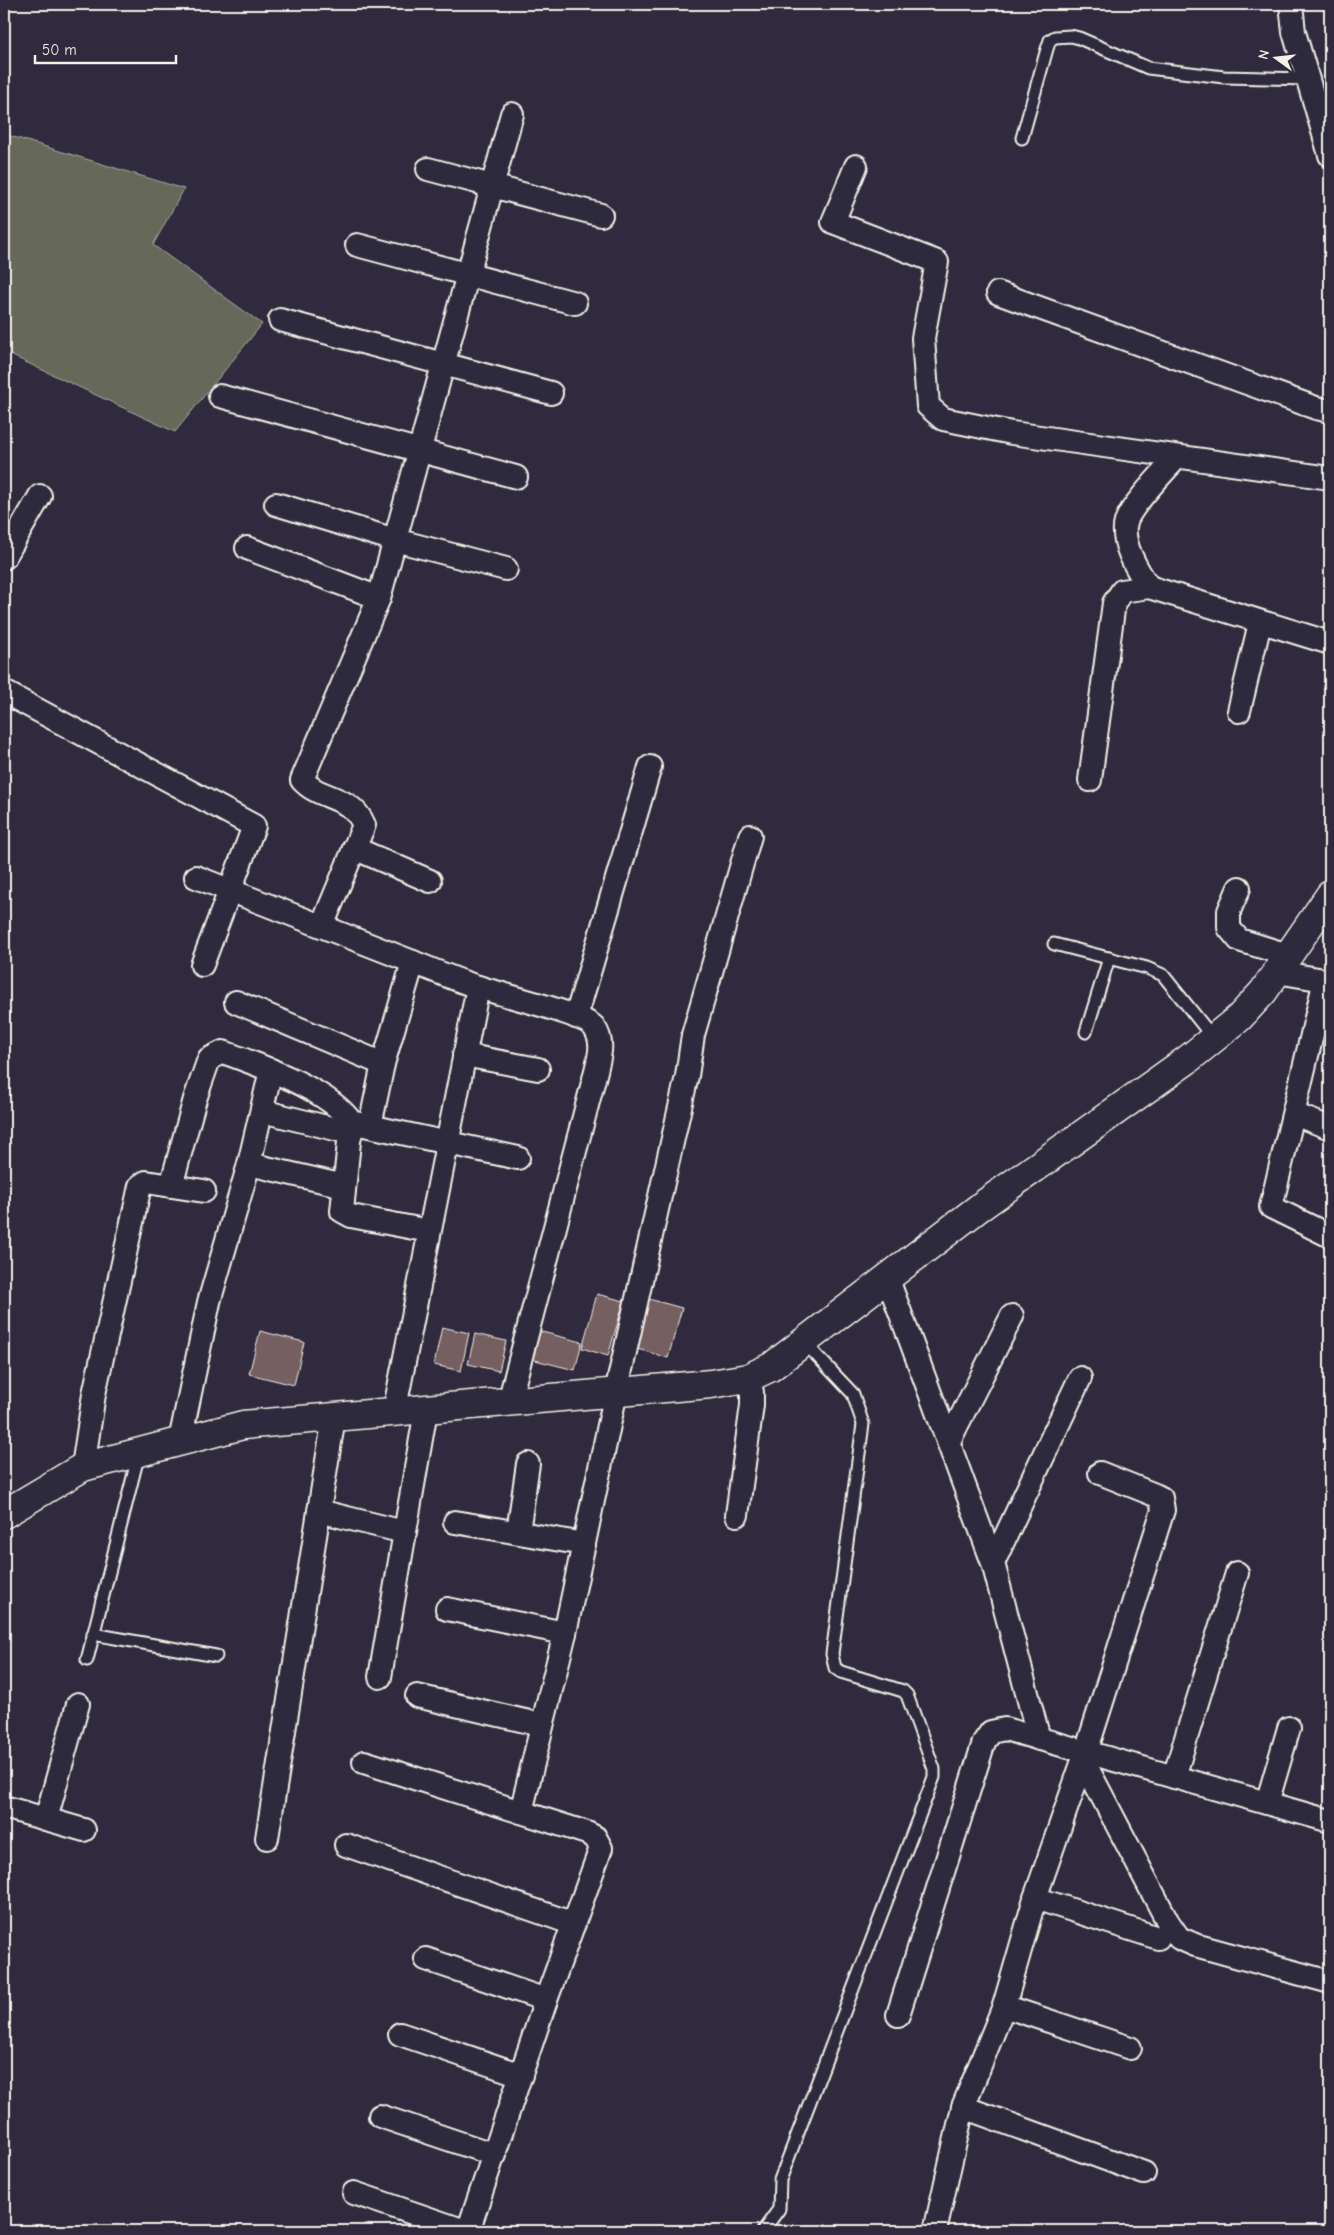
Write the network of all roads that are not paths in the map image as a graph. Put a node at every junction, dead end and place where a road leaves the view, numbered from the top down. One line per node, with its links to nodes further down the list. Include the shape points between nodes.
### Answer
1 (1291, 4): 2 (street, via 1294,32)
2 (1308, 79): 4 (lane, via 1224,77 1148,68 1079,38 1055,37 1047,49); 5 (street)
3 (512, 114): 8 (street)
4 (1022, 138)
5 (1330, 155)
6 (856, 166): 20 (street, via 833,222 937,262 923,338 928,406 943,419 1012,433)
7 (428, 169): 8 (street)
8 (493, 186): 9 (street); 11 (street)
9 (601, 215)
10 (357, 245): 11 (street)
11 (469, 274): 13 (street); 15 (street)
12 (998, 292): 18 (street)
13 (575, 303)
14 (280, 320): 15 (street)
15 (444, 366): 16 (street); 19 (street)
16 (551, 393)
17 (220, 396): 19 (street)
18 (1330, 411)
19 (420, 452): 21 (street); 25 (street)
20 (1177, 457): 22 (street); 29 (street, via 1125,523 1127,544)
21 (516, 477)
22 (1330, 478)
23 (40, 496): 27 (street)
24 (276, 504): 25 (street)
25 (395, 540): 28 (street); 30 (street)
26 (247, 548): 30 (street)
27 (4, 558)
28 (506, 569)
29 (1149, 587): 31 (street); 36 (street, via 1122,591 1114,603)
30 (379, 598): 38 (street, via 302,780 309,788 345,802 359,812 364,825)
31 (1260, 623): 32 (street); 34 (street)
32 (1330, 643)
33 (4, 692): 42 (street, via 254,826)
34 (1240, 711)
35 (650, 767): 53 (street)
36 (1090, 780)
37 (750, 836): 77 (street, via 693,1035 687,1076)
38 (354, 848): 40 (street); 44 (street)
39 (196, 877): 42 (street)
40 (430, 881)
41 (1239, 888): 48 (street, via 1229,911 1229,928 1239,940)
42 (230, 890): 44 (street); 49 (street)
43 (1330, 895): 48 (main road)
44 (322, 926): 47 (street)
45 (1054, 944): 46 (lane)
46 (1109, 958): 54 (lane); 55 (lane, via 1162,975)
47 (413, 962): 51 (street); 57 (street)
48 (1283, 963): 50 (street); 55 (main road, via 1247,1011)
49 (202, 965)
50 (1328, 980): 61 (street)
51 (478, 987): 53 (street); 56 (street)
52 (236, 1002): 57 (street)
53 (576, 1017): 78 (street, via 592,1025 602,1048)
54 (1086, 1032)
55 (1214, 1039): 72 (main road)
56 (464, 1055): 58 (street); 64 (street)
57 (383, 1064): 62 (street)
58 (538, 1069)
59 (271, 1070): 60 (street); 62 (street, via 332,1102); 67 (street, via 223,1052 209,1059)
60 (262, 1111): 62 (street); 66 (street)
61 (1294, 1114): 63 (street); 71 (street, via 1271,1207)
62 (357, 1127): 64 (street); 68 (street)
63 (1330, 1128)
64 (446, 1141): 65 (street); 70 (street)
65 (518, 1158)
66 (249, 1164): 68 (street); 82 (street, via 209,1302)
67 (171, 1186): 69 (street); 86 (street, via 146,1182 137,1193 94,1394)
68 (344, 1186): 70 (street, via 342,1211 352,1216)
69 (204, 1191)
70 (429, 1231): 80 (street)
71 (1330, 1236)
72 (887, 1277): 74 (main road); 83 (street)
73 (1012, 1316): 83 (street)
74 (804, 1342): 75 (main road, via 771,1367); 136 (lane, via 853,1394 863,1424 833,1662 841,1672 908,1695 934,1777 780,2180 778,2208)
75 (748, 1378): 77 (main road); 90 (street, via 752,1398)
76 (1080, 1378): 95 (street)
77 (616, 1392): 78 (main road); 94 (street)
78 (510, 1402): 79 (main road)
79 (426, 1410): 80 (main road); 92 (street)
80 (394, 1412): 81 (main road)
81 (334, 1417): 82 (main road, via 242,1425); 88 (street)
82 (180, 1441): 84 (main road)
83 (949, 1441): 95 (street)
84 (139, 1453): 86 (main road); 99 (lane)
85 (528, 1464): 93 (street)
86 (82, 1467): 89 (main road)
87 (1100, 1473): 108 (street, via 1161,1498 1163,1510)
88 (319, 1511): 92 (street); 117 (street)
89 (4, 1514)
90 (737, 1515)
91 (455, 1522): 93 (street)
92 (404, 1532): 102 (street)
93 (518, 1532): 94 (street)
94 (584, 1544): 98 (street)
95 (993, 1563): 107 (street)
96 (1237, 1573): 110 (street)
97 (447, 1609): 98 (street)
98 (565, 1633): 105 (street)
99 (93, 1634): 100 (lane); 101 (lane)
100 (216, 1656)
101 (86, 1660)
102 (380, 1677)
103 (417, 1696): 105 (street)
104 (78, 1704): 114 (street)
105 (542, 1725): 113 (street)
106 (1288, 1728): 111 (street)
107 (1039, 1739): 108 (street); 126 (street, via 1005,1729 997,1729 986,1736)
108 (1084, 1756): 110 (street); 119 (street); 123 (street, via 1179,1938)
109 (364, 1762): 113 (street)
110 (1174, 1777): 111 (street)
111 (1267, 1803): 115 (street)
112 (4, 1807): 114 (street)
113 (521, 1812): 120 (street, via 587,1832 599,1842 599,1856)
114 (46, 1819): 116 (street)
115 (1330, 1821)
116 (84, 1830)
117 (267, 1838)
118 (346, 1845): 120 (street)
119 (1035, 1898): 121 (street); 125 (street)
120 (574, 1924): 124 (street)
121 (1158, 1938)
122 (426, 1958): 124 (street)
123 (1330, 1982)
124 (546, 2000): 129 (street)
125 (1004, 2006): 128 (street); 130 (street)
126 (898, 2015)
127 (400, 2034): 129 (street)
128 (1130, 2048)
129 (521, 2075): 132 (street)
130 (963, 2107): 133 (street); 137 (street)
131 (380, 2116): 132 (street)
132 (495, 2155): 135 (street)
133 (1144, 2173)
134 (354, 2193): 135 (street)
135 (466, 2231)
136 (762, 2231)
137 (935, 2231)

